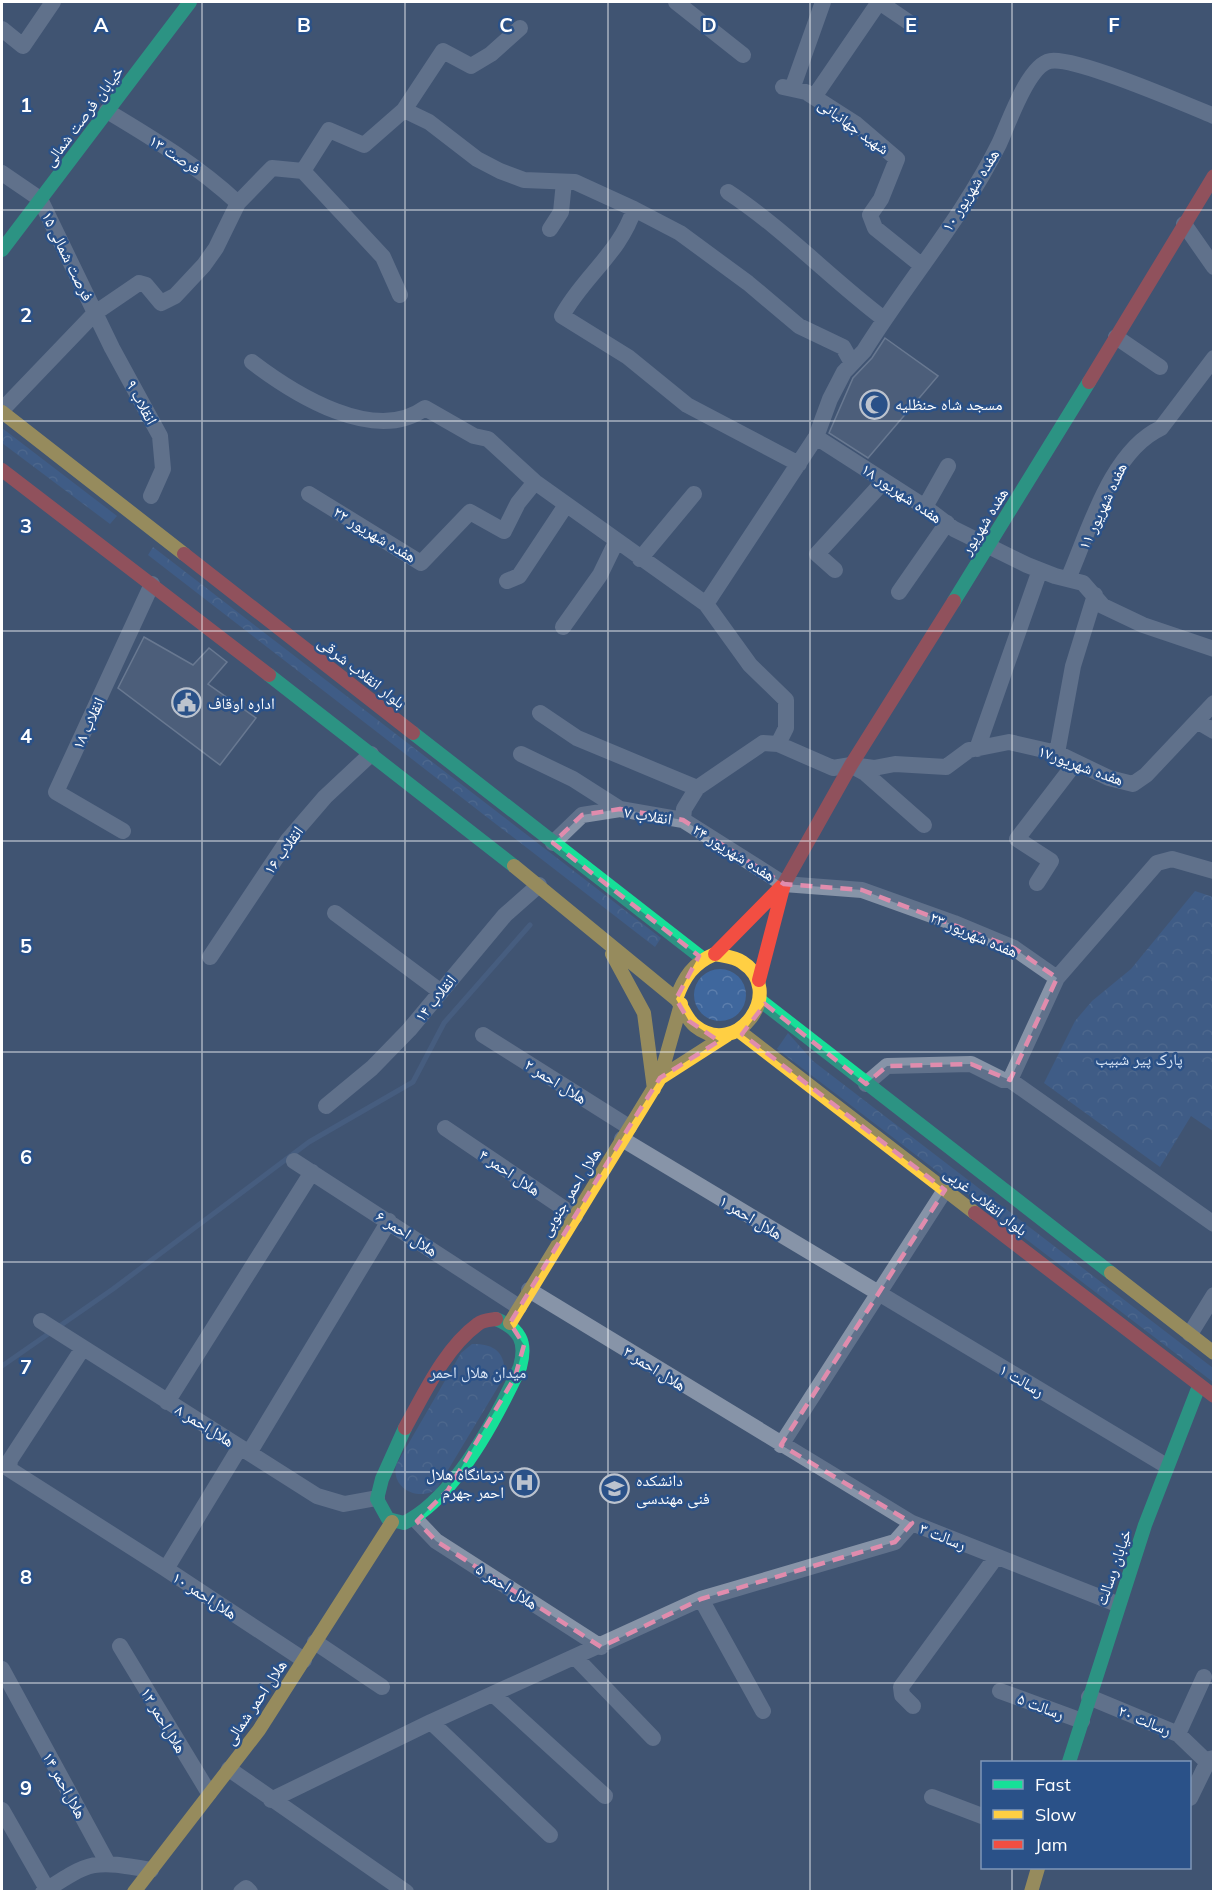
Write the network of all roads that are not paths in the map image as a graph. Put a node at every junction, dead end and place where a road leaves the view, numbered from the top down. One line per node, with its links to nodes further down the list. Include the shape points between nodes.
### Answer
1 (53, 2): 8 (street, via 23,46)
2 (190, 2): 12 (main road, خیابان فرصت شمالی)
3 (675, 2): 9 (street)
4 (823, 2): 10 (street, شهید جهانبانی, via 788,88)
5 (879, 2): 6 (street); 10 (street)
6 (910, 24)
7 (520, 28): 11 (street, via 471,66 443,51)
8 (2, 29)
9 (743, 55)
10 (814, 97): 25 (street, شهید جهانبانی, via 856,124 897,159 870,215 875,228)
11 (404, 110): 14 (street, via 364,145 329,130); 17 (street, via 429,122 477,159 500,171 524,180)
12 (107, 111): 19 (main road, خیابان فرصت شمالی); 20 (street, فرصت ۱۳, via 181,155)
13 (1214, 116): 25 (street, هفده شهریور ۱۰, via 1105,73 1053,60 1043,63 1020,94 986,171)
14 (303, 171): 20 (street, via 272,168); 27 (street, via 383,257)
15 (2, 173): 19 (street)
16 (1214, 176): 22 (main road, هفده شهریور)
17 (564, 182): 21 (street, via 575,182); 23 (street, via 561,212)
18 (728, 192): 29 (street)
19 (40, 199): 24 (main road, خیابان فرصت شمالی); 28 (street, فرصت شمالی ۱۵)
20 (238, 203): 28 (street, via 216,248 175,296 161,303 146,285 139,283)
21 (634, 209): 33 (street, via 680,233 800,326 843,347); 37 (street, via 617,244 571,299 562,316 628,357 687,405)
22 (1184, 224): 26 (street); 30 (main road, هفده شهریور)
23 (550, 229)
24 (2, 250)
25 (921, 265): 29 (street, هفده شهریور ۱۰)
26 (1214, 267)
27 (399, 295)
28 (95, 313): 35 (street); 44 (street, انقلاب ۹, via 160,436 163,469)
29 (884, 319): 33 (street, هفده شهریور ۱۰)
30 (1116, 337): 34 (street); 53 (main road, هفده شهریور)
31 (1214, 357): 59 (street, هفده شهریور ۱۱, via 1161,428 1150,433 1121,461)
32 (252, 362): 41 (street, via 288,389 370,421 395,422 415,416 425,408 474,436 488,439)
33 (852, 363): 36 (street, هفده شهریور ۱۰, via 830,399)
34 (1160, 367)
35 (2, 411): 46 (main road, بلوار انقلاب شرقی)
36 (816, 437): 37 (street); 40 (street, هفده شهریور ۱۸)
37 (799, 464): 63 (street)
38 (948, 466): 47 (street)
39 (2, 471): 58 (main road, via 101,536)
40 (884, 481): 47 (street, هفده شهریور ۱۸); 56 (street, via 817,554)
41 (535, 482): 42 (street, هفده شهریور ۲۲, via 518,503 504,531 470,512 421,563); 45 (street)
42 (309, 494)
43 (694, 494): 55 (street)
44 (151, 496)
45 (566, 505): 52 (street); 60 (street, via 519,576)
46 (123, 506): 49 (main road); 51 (main road, بلوار انقلاب شرقی)
47 (926, 507): 48 (street, هفده شهریور ۱۸)
48 (947, 523): 53 (street, هفده شهریور ۱۸); 61 (street)
49 (121, 526)
50 (147, 541): 51 (main road)
51 (168, 541): 82 (main road, بلوار انقلاب شرقی)
52 (616, 542): 55 (street); 64 (street, via 600,575)
53 (989, 545): 57 (street, هفده شهریور ۱۸); 76 (main road, هفده شهریور)
54 (141, 558): 58 (main road)
55 (640, 559): 63 (street)
56 (835, 570)
57 (1040, 570): 59 (street, هفده شهریور ۱۸); 71 (street)
58 (146, 579): 73 (main road); 81 (street, انقلاب ۱۸, via 56,792)
59 (1068, 579): 62 (street, هفده شهریور ۱۸, via 1083,583)
60 (507, 581)
61 (898, 592)
62 (1095, 595): 65 (street, هفده شهریور ۱۸, via 1103,606 1143,625); 72 (street, via 1073,666)
63 (706, 604): 70 (street, via 750,665 786,700 786,728)
64 (563, 627)
65 (1214, 649)
66 (1214, 703): 68 (street, هفده شهریور۱۷)
67 (540, 713): 77 (street, via 577,738)
68 (1197, 721): 69 (street); 75 (street, هفده شهریور۱۷, via 1133,784 1109,778)
69 (1214, 730)
70 (778, 744): 76 (street, via 833,768); 77 (street, via 763,743)
71 (977, 749): 72 (street, هفده شهریور۱۷, via 1009,742); 76 (street, هفده شهریور۱۷, via 969,750 946,767)
72 (1057, 753): 75 (street, هفده شهریور۱۷)
73 (371, 754): 86 (main road); 90 (street, انقلاب ۱۶, via 325,797 288,840)
74 (521, 754): 78 (street, via 573,778)
75 (1076, 762): 84 (street, via 1017,839 1052,861)
76 (851, 765): 80 (street); 85 (main road, هفده شهریور)
77 (697, 788): 79 (street, هفده شهریور ۲۴)
78 (620, 809): 79 (street, انقلاب ۷); 82 (street, انقلاب ۷, via 582,815)
79 (682, 820): 85 (street, هفده شهریور ۲۴)
80 (924, 825)
81 (123, 831)
82 (553, 843): 89 (main road, بلوار انقلاب شرقی)
83 (1214, 871): 91 (street, via 1172,859 1157,863)
84 (1037, 883)
85 (784, 884): 89 (main road, هفده شهریور); 91 (street, هفده شهریور ۲۳, via 862,890 1014,948); 92 (main road, هفده شهریور)
86 (539, 885): 88 (main road); 93 (street, انقلاب ۱۴, via 505,915)
87 (335, 913): 93 (street)
88 (605, 942): 94 (main road); 99 (main road, via 644,1013)
89 (708, 956): 92 (main road, via 740,959); 94 (main road, via 691,966)
90 (210, 957)
91 (1057, 978): 98 (street)
92 (759, 980): 95 (main road)
93 (441, 992): 101 (street, انقلاب ۱۴, via 372,1068)
94 (679, 1001): 96 (main road, via 696,1027 716,1035); 99 (main road, هلال احمر جنوبی)
95 (761, 1001): 96 (main road, via 757,1013); 100 (main road, بلوار انقلاب غربی)
96 (733, 1033): 99 (main road, هلال احمر جنوبی); 106 (main road, بلوار انقلاب غربی)
97 (483, 1035): 103 (street, هلال احمر ۲)
98 (1010, 1080): 100 (street, via 971,1064 887,1066); 109 (street)
99 (657, 1084): 103 (main road, هلال احمر جنوبی)
100 (866, 1084): 116 (main road, بلوار انقلاب غربی)
101 (326, 1106)
102 (445, 1128): 107 (street, هلال احمر ۴)
103 (626, 1133): 107 (main road, هلال احمر جنوبی); 111 (street, هلال احمر ۱)
104 (294, 1161): 105 (street, هلال احمر ۶)
105 (312, 1172): 108 (street, هلال احمر ۶); 121 (street)
106 (945, 1190): 111 (street); 119 (main road, بلوار انقلاب غربی)
107 (574, 1216): 110 (main road, هلال احمر جنوبی)
108 (389, 1221): 113 (street, هلال احمر ۶); 123 (street, هلال‌احمر ۱۰)
109 (1214, 1224)
110 (529, 1290): 113 (main road, هلال احمر جنوبی); 122 (street, هلال احمر ۳)
111 (880, 1294): 122 (street); 124 (street, رسالت ۱)
112 (1214, 1295): 116 (street)
113 (519, 1307): 115 (main road, هلال احمر جنوبی)
114 (41, 1321): 117 (street, هلال‌احمر ۸)
115 (510, 1323): 125 (main road, via 496,1319 480,1323 461,1341 394,1447); 126 (main road, via 519,1331 524,1345 522,1363 448,1490)
116 (1190, 1334): 118 (main road, بلوار انقلاب غربی)
117 (83, 1347): 121 (street, هلال‌احمر ۸); 130 (street, via 10,1460 9,1469)
118 (1214, 1353)
119 (1199, 1386): 120 (main road, بلوار انقلاب غربی); 124 (main road, خیابان رسالت)
120 (1214, 1396)
121 (167, 1402): 123 (street, هلال‌احمر ۸)
122 (781, 1445): 128 (street, رسالت ۳)
123 (244, 1450): 125 (street, هلال‌احمر ۸, via 317,1496 344,1504); 130 (street, هلال‌احمر ۱۰)
124 (1165, 1465): 132 (main road, خیابان رسالت)
125 (377, 1498): 127 (main road, via 383,1515)
126 (417, 1521): 127 (main road, via 406,1525); 135 (street, هلال احمر ۵, via 436,1541)
127 (392, 1522): 133 (main road, هلال احمر شمالی)
128 (912, 1523): 129 (street, رسالت ۳); 131 (street, via 894,1542)
129 (996, 1557): 132 (street, رسالت ۳); 144 (street, via 901,1687 902,1695)
130 (166, 1569): 137 (street, هلال‌احمر ۱۰)
131 (701, 1599): 135 (street); 145 (street)
132 (1117, 1604): 143 (main road, خیابان رسالت)
133 (315, 1642): 137 (main road, هلال احمر شمالی); 140 (street)
134 (120, 1646): 153 (street, هلال‌احمر ۱۲)
135 (601, 1647): 136 (street)
136 (574, 1657): 142 (street); 149 (street)
137 (304, 1660): 152 (main road, هلال احمر شمالی)
138 (2, 1669): 161 (street, هلال‌احمر ۱۴)
139 (1204, 1677): 148 (street, رسالت ۲۰)
140 (382, 1687)
141 (1000, 1690): 146 (street, رسالت ۵)
142 (494, 1695): 147 (street); 154 (street)
143 (1089, 1697): 146 (main road, خیابان رسالت); 148 (street, رسالت ۲۰)
144 (913, 1706)
145 (763, 1712)
146 (1082, 1721): 151 (main road, خیابان رسالت)
147 (431, 1722): 157 (street); 160 (street)
148 (1178, 1734): 150 (street)
149 (653, 1738)
150 (1211, 1760): 155 (street)
151 (1070, 1761)
152 (230, 1769): 153 (main road, هلال احمر شمالی); 157 (street)
153 (209, 1793): 163 (main road, هلال احمر شمالی)
154 (605, 1796)
155 (1191, 1796)
156 (932, 1797): 159 (street)
157 (272, 1800): 168 (street)
158 (2, 1810): 164 (street)
159 (981, 1816)
160 (550, 1835)
161 (107, 1862): 163 (street); 164 (street, via 81,1866)
162 (1038, 1869): 169 (main road)
163 (151, 1870): 165 (main road, هلال احمر شمالی)
164 (45, 1890)
165 (137, 1890)
166 (241, 1892): 167 (street, via 246,1888)
167 (250, 1892)
168 (406, 1892)
169 (1031, 1892)

